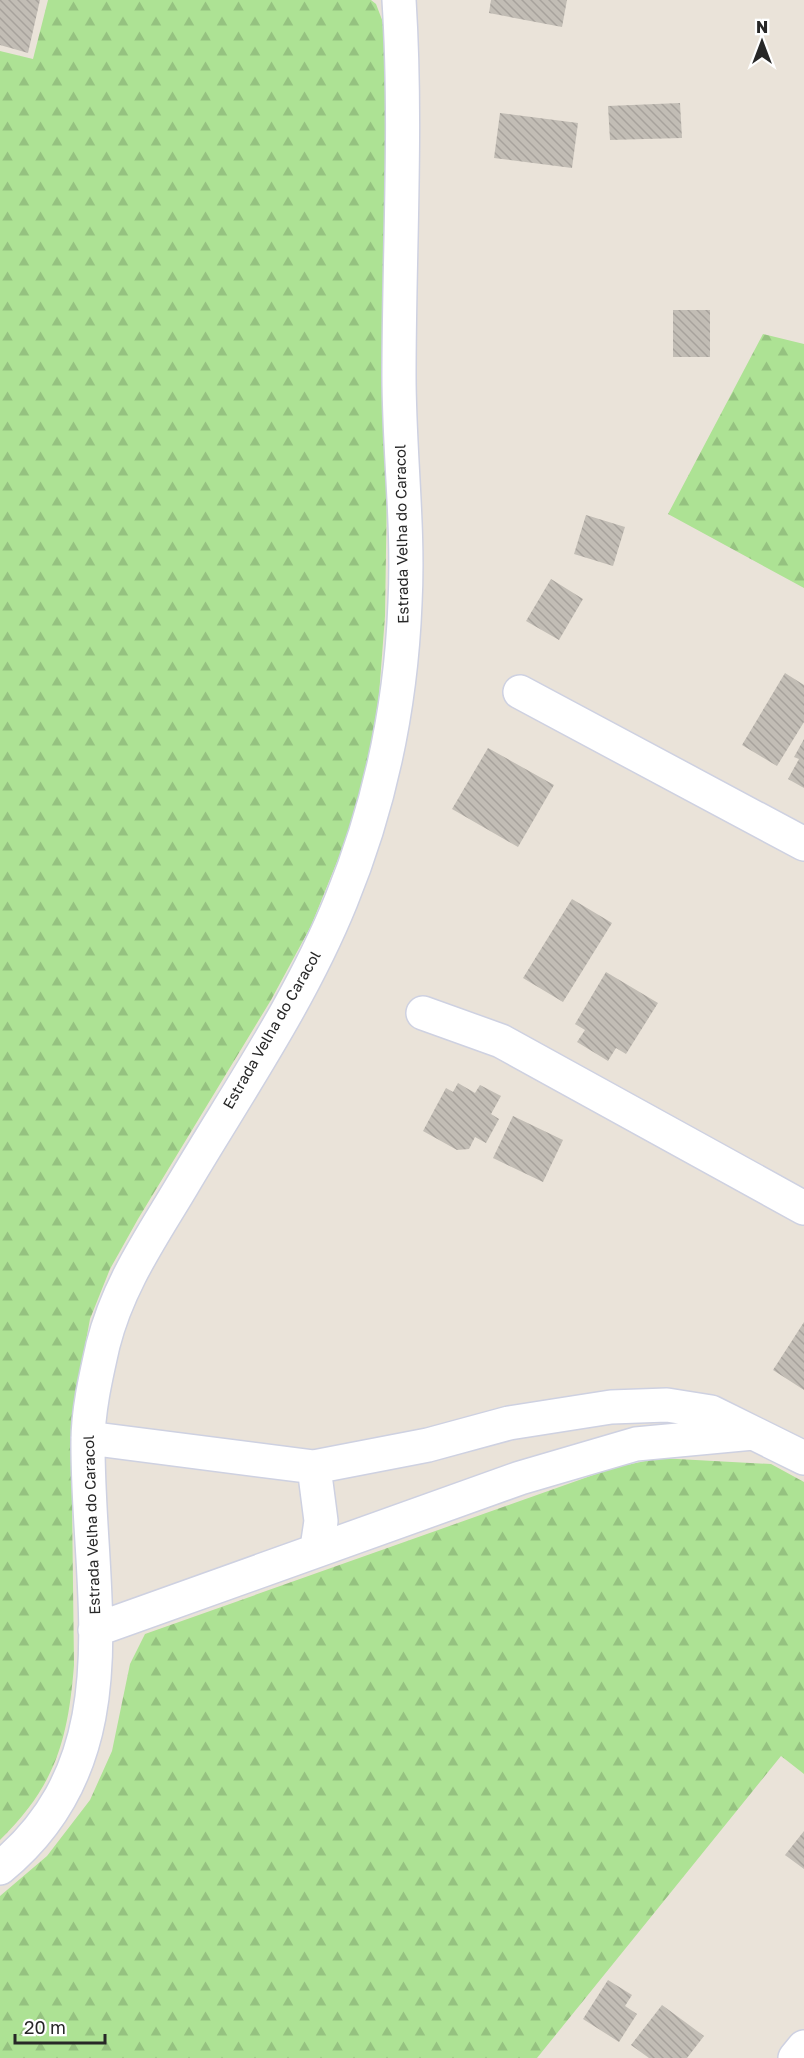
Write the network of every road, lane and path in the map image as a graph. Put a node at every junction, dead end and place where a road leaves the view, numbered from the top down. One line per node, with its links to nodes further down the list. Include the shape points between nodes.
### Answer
1 (399, 0): 7 (street, Estrada Velha do Caracol, via 403,72 399,381 405,601 389,746 364,839 304,981 120,1291 94,1386)
2 (520, 692): 3 (street)
3 (804, 844)
4 (423, 1013): 5 (street, via 501,1041)
5 (804, 1208)
6 (758, 1433): 8 (street); 9 (street, via 711,1412 667,1405 611,1407 509,1423 428,1445); 10 (street, via 636,1444 520,1478)
7 (88, 1438): 9 (street); 11 (street, Estrada Velha do Caracol)
8 (804, 1458)
9 (314, 1467): 10 (street, via 321,1521)
10 (318, 1548): 11 (street, via 219,1588)
11 (95, 1630): 12 (street, Estrada Velha do Caracol, via 90,1721 75,1768 52,1814)
12 (0, 1868)
13 (804, 2047): 14 (street)
14 (795, 2058)

